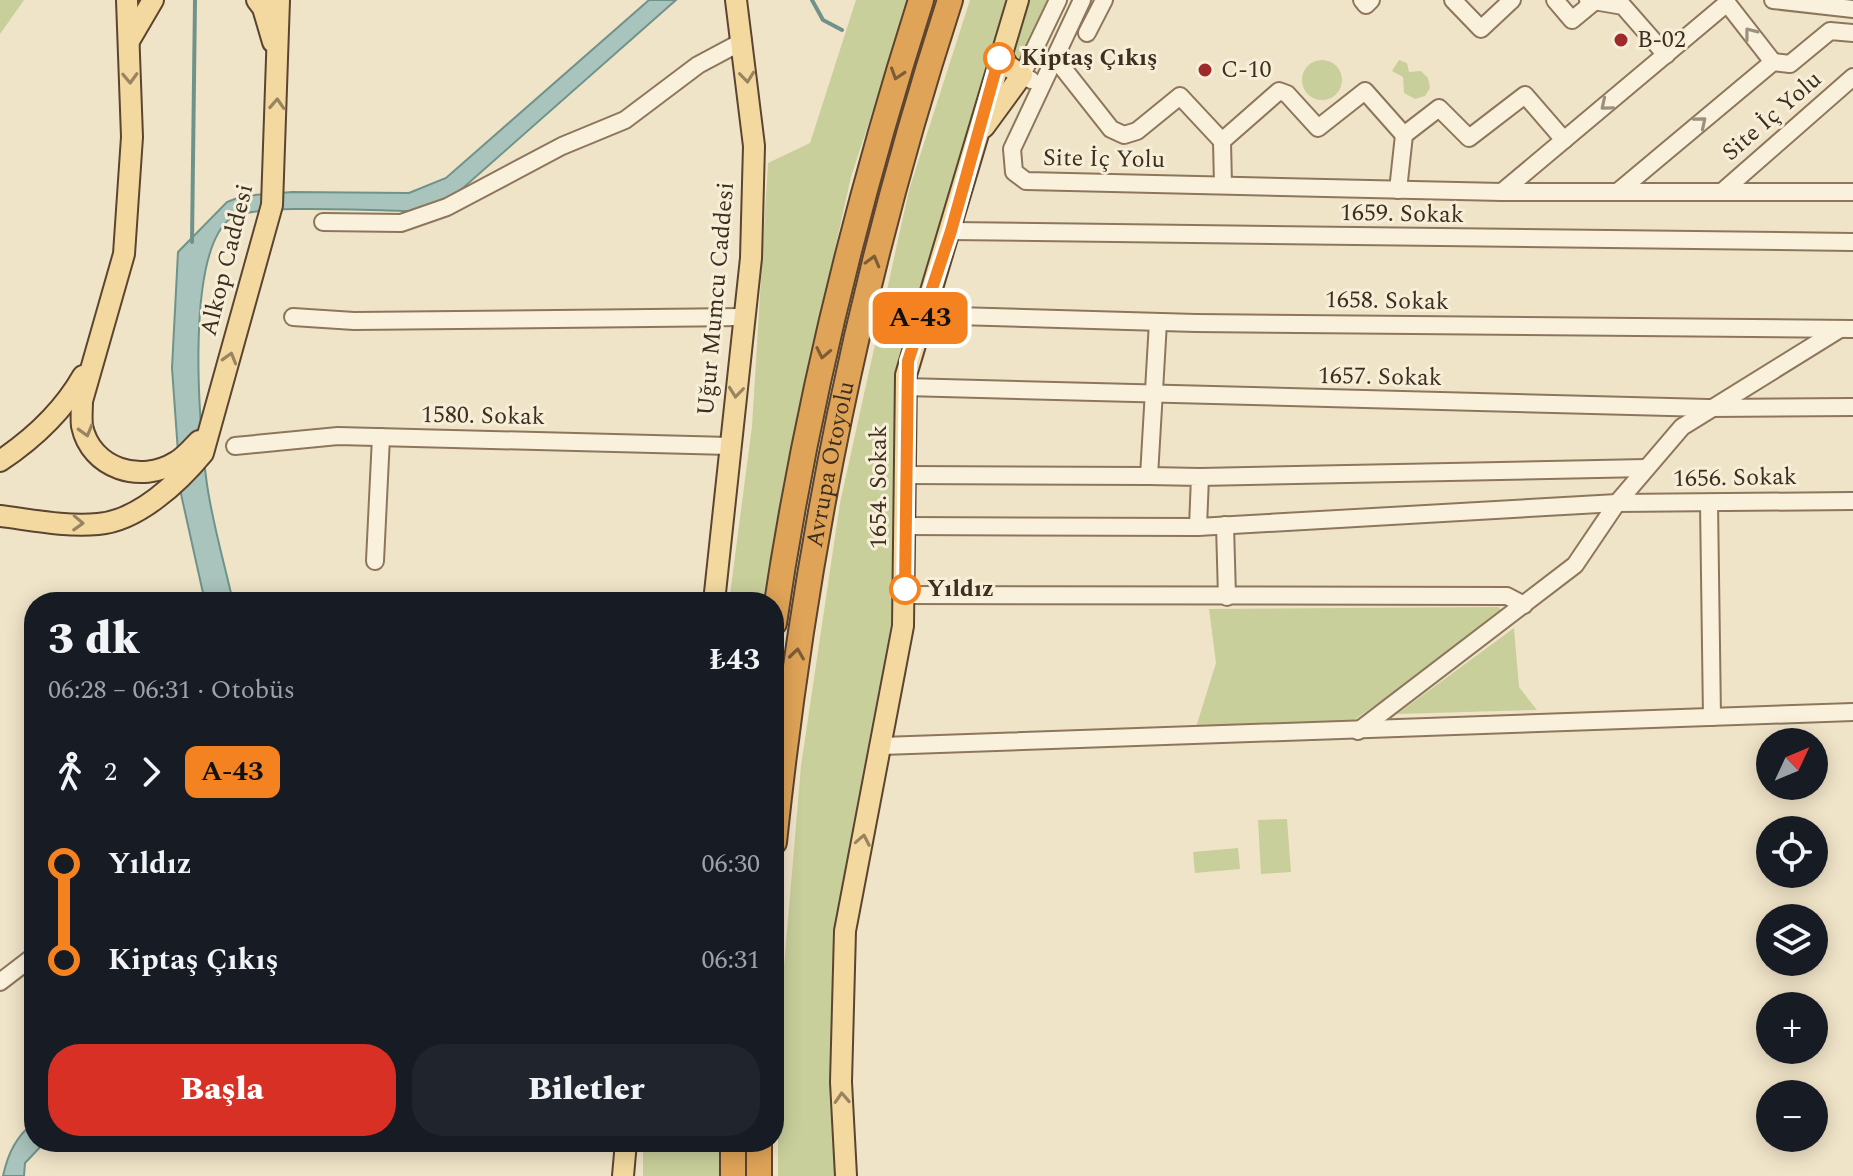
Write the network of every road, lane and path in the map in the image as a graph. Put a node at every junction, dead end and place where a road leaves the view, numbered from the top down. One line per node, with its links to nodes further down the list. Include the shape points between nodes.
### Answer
1 (127, 0): 25 (main road)
2 (153, 0): 25 (main road)
3 (257, 0): 29 (main road)
4 (279, 0): 29 (main road, Alkop Caddesi)
5 (736, 0): 24 (main road, Uğur Mumcu Caddesi)
6 (921, 0): 77 (highway, Avrupa Otoyolu, one-way to 77, via 832,313)
7 (950, 0): 85 (highway, Avrupa Otoyolu, one-way to 7, via 812,551 855,333)
8 (1018, 0): 26 (main road, 1654. Sokak)
9 (1058, 0): 32 (street)
10 (1082, 0): 28 (street, Site İç Yolu)
11 (1104, 0): 22 (street)
12 (1362, 0): 13 (street, via 1366,5)
13 (1371, 0)
14 (1453, 0): 15 (street, via 1481,29)
15 (1512, 0)
16 (1555, 0): 19 (street, via 1572,20)
17 (1588, 0): 19 (street)
18 (1773, 0): 21 (street)
19 (1595, 1): 27 (street, via 1623,6)
20 (1727, 2): 27 (street); 30 (street, one-way to 20)
21 (1853, 9)
22 (1087, 33)
23 (1853, 33): 30 (street, Site İç Yolu, via 1830,31 1790,64)
24 (743, 41): 46 (street, via 698,65 625,120 562,146 447,207 401,223); 51 (main road, Uğur Mumcu Caddesi, one-way to 51, via 754,146)
25 (128, 43): 54 (main road, one-way to 54, via 132,137 124,254)
26 (1001, 54): 32 (main road); 36 (main road, 1654. Sokak)
27 (1666, 55): 37 (street, one-way to 37)
28 (1055, 58): 33 (street, Site İç Yolu); 38 (street, Site İç Yolu, via 1119,134 1137,131 1180,96)
29 (279, 61): 59 (main road, Alkop Caddesi, one-way to 29, via 272,205)
30 (1773, 62): 42 (street, Site İç Yolu, one-way to 30)
31 (1853, 77): 43 (street, Site İç Yolu)
32 (1016, 84): 33 (street); 34 (street); 36 (main road)
33 (1042, 85): 34 (street, Site İç Yolu)
34 (1033, 103): 40 (street, Site İç Yolu, via 1011,154 1014,172 1026,181)
35 (1404, 135): 37 (street, via 1439,108 1470,137 1524,94); 38 (street, via 1366,92 1318,128 1282,91); 41 (street)
36 (977, 136): 47 (main road, 1654. Sokak)
37 (1564, 140): 44 (street)
38 (1222, 141): 40 (street)
39 (1853, 179): 45 (street, Site İç Yolu)
40 (1223, 185): 41 (street, Site İç Yolu)
41 (1398, 190): 44 (street, Site İç Yolu)
42 (1620, 190): 43 (street, Site İç Yolu); 44 (street, Site İç Yolu)
43 (1723, 191): 45 (street, Site İç Yolu)
44 (1502, 192)
45 (1846, 192)
46 (323, 222)
47 (951, 231): 48 (street, 1659. Sokak); 49 (main road, 1654. Sokak)
48 (1853, 242)
49 (921, 315): 52 (street, 1658. Sokak); 55 (main road, 1654. Sokak)
50 (293, 317): 51 (street)
51 (744, 317): 62 (main road, Uğur Mumcu Caddesi, one-way to 62)
52 (1158, 322): 53 (street, 1658. Sokak); 56 (street)
53 (1849, 327): 58 (street)
54 (95, 356): 59 (main road, one-way to 59, via 82,401 82,425 99,458 120,468 150,472 176,462); 63 (main road, via 72,395 33,438)
55 (905, 387): 56 (street, 1657. Sokak); 65 (main road, 1654. Sokak)
56 (1154, 396): 58 (street, 1657. Sokak); 66 (street)
57 (1853, 407): 58 (street, 1657. Sokak)
58 (1708, 408): 64 (street, via 1682,427)
59 (208, 433): 71 (main road, Alkop Caddesi, one-way to 59, via 101,524 145,506 172,486 203,453)
60 (381, 437): 61 (street, 1580. Sokak); 62 (street, 1580. Sokak); 75 (street)
61 (235, 446)
62 (730, 446): 76 (main road, Uğur Mumcu Caddesi)
63 (0, 461)
64 (1646, 468): 67 (street); 69 (street)
65 (904, 475): 66 (street); 73 (main road, 1654. Sokak)
66 (1149, 476): 67 (street)
67 (1200, 477): 74 (street)
68 (1853, 501): 70 (street, 1656. Sokak)
69 (1617, 503): 70 (street, 1656. Sokak); 72 (street, 1656. Sokak); 80 (street, via 1575,565)
70 (1709, 503): 82 (street)
71 (0, 516)
72 (1225, 525): 74 (street, 1656. Sokak); 79 (street)
73 (904, 526): 74 (street, 1656. Sokak); 78 (main road, 1654. Sokak)
74 (1198, 527)
75 (375, 561)
76 (715, 592)
77 (779, 592)
78 (905, 595): 79 (street); 84 (main road, 1654. Sokak)
79 (1227, 597): 80 (street, via 1507,596)
80 (1524, 605): 83 (street)
81 (1853, 712): 82 (street)
82 (1712, 717): 83 (street)
83 (1358, 731): 84 (street)
84 (882, 746): 94 (main road, 1654. Sokak, one-way to 84, via 841,1082 845,931)
85 (784, 765)
86 (24, 964): 87 (street)
87 (0, 982)
88 (625, 1152): 91 (main road)
89 (733, 1152): 92 (highway)
90 (759, 1152): 93 (highway)
91 (623, 1176)
92 (733, 1176)
93 (759, 1176)
94 (846, 1176)

